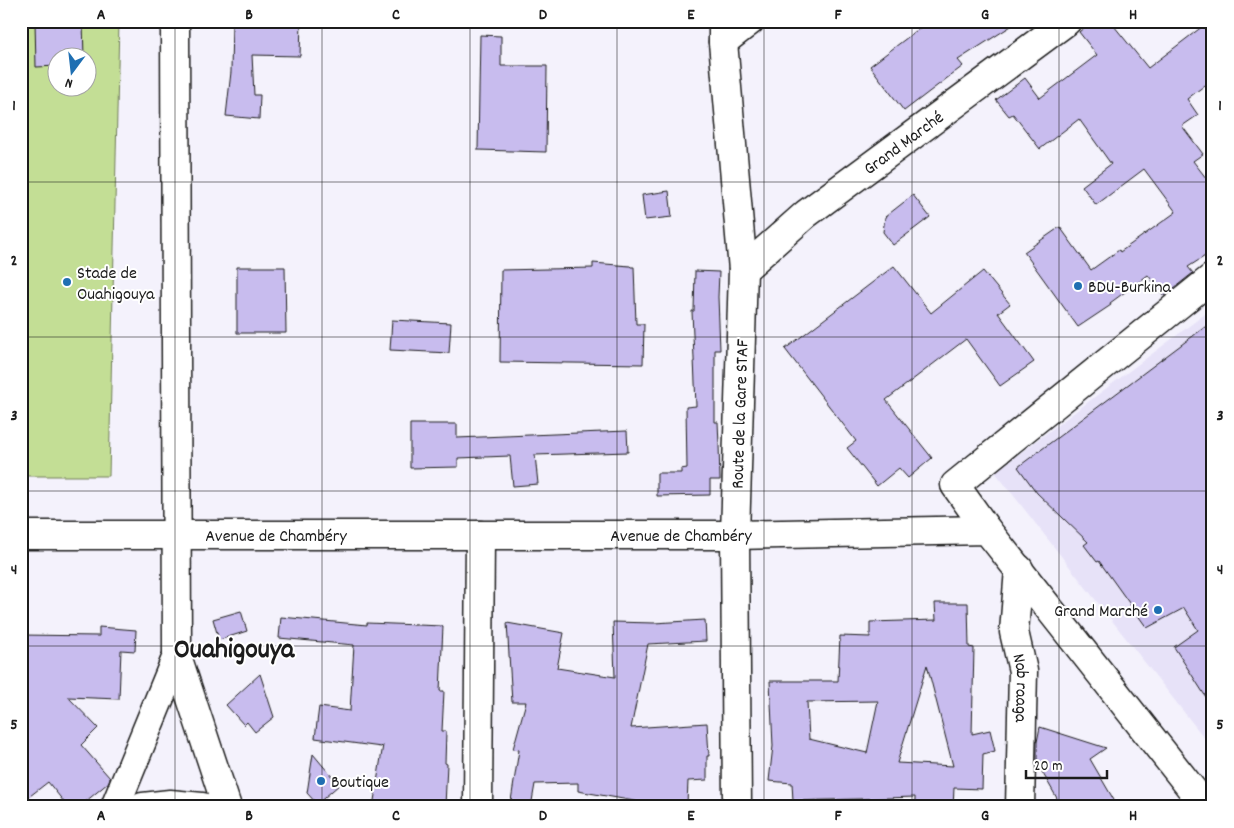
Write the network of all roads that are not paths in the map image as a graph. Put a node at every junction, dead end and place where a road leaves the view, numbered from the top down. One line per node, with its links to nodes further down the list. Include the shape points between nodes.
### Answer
1 (175, 21): 9 (street)
2 (750, 21): 4 (street)
3 (1067, 21): 5 (street, Grand Marché, via 806,214)
4 (723, 31): 5 (street, Route de la Gare STAF)
5 (744, 270): 11 (street, Route de la Gare STAF)
6 (1213, 277): 7 (street, via 955,485)
7 (987, 530): 11 (street, Avenue de Chambéry); 12 (street)
8 (21, 535): 9 (street, Avenue de Chambéry)
9 (177, 535): 10 (street, Avenue de Chambéry); 13 (street)
10 (480, 535): 11 (street, Avenue de Chambéry); 18 (street)
11 (735, 535): 19 (street, Route de la Gare STAF)
12 (1019, 569): 20 (street, Nab raaga, via 1014,632 1023,671); 21 (street)
13 (177, 656): 14 (street); 17 (street)
14 (115, 807)
15 (143, 807): 16 (street, via 170,804)
16 (202, 807)
17 (227, 807)
18 (478, 807)
19 (737, 807)
20 (1020, 807)
21 (1206, 807)

